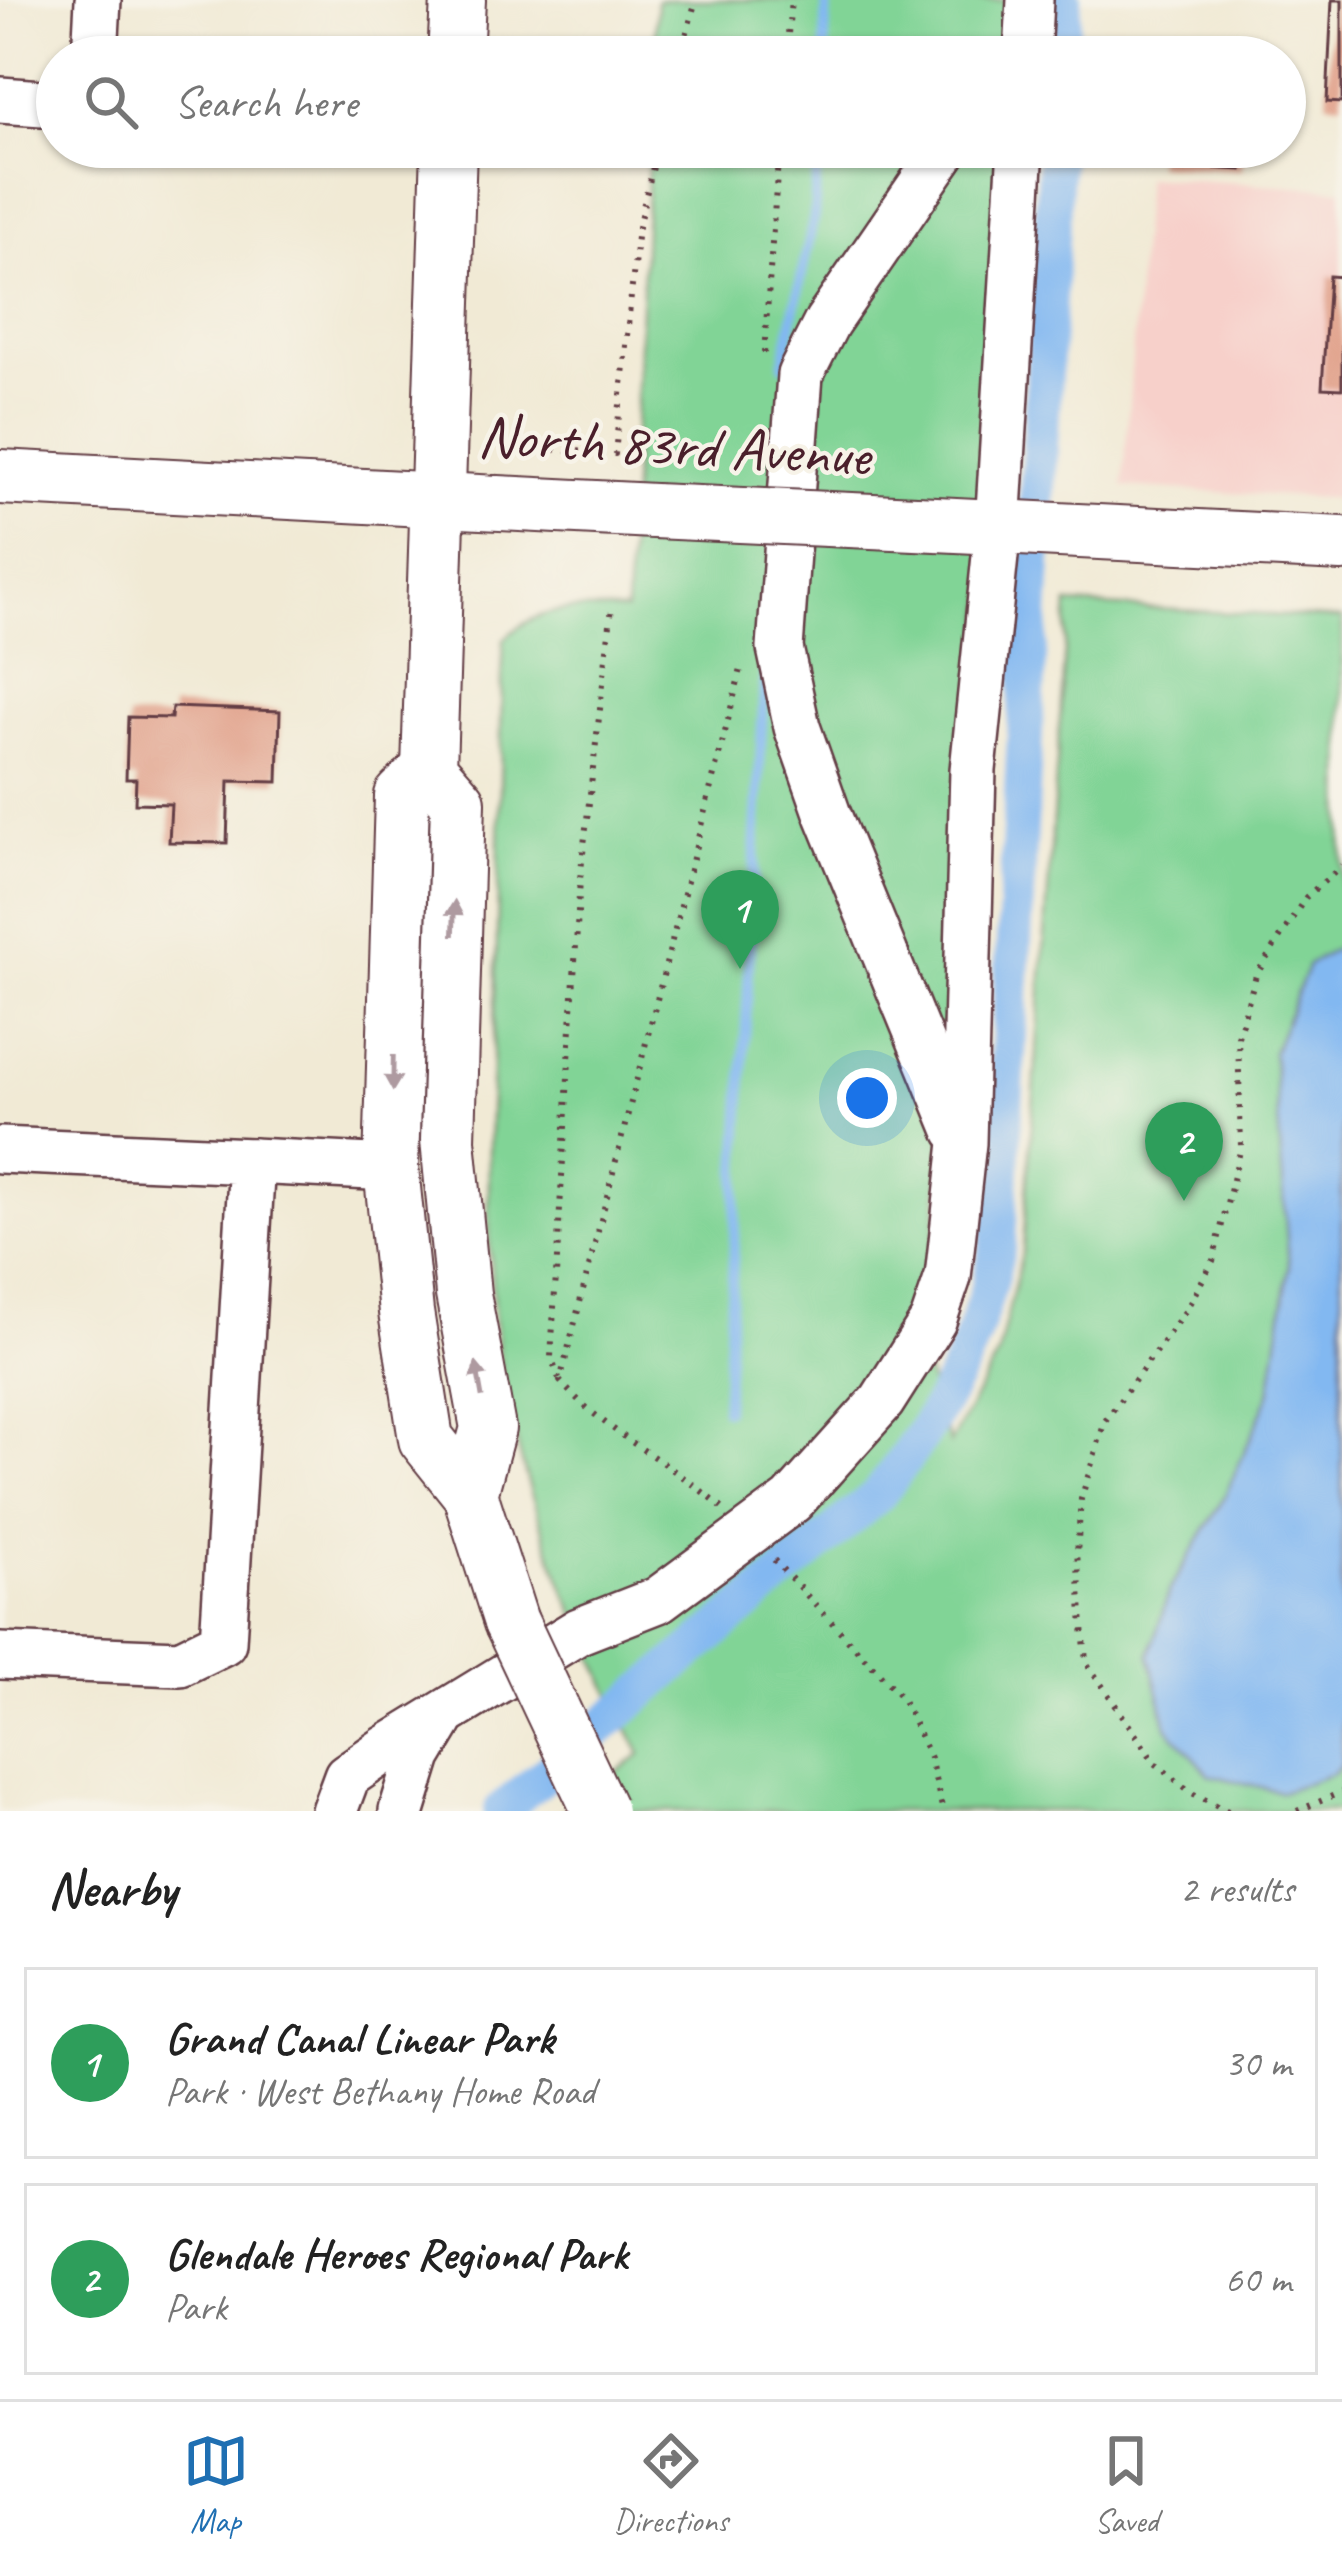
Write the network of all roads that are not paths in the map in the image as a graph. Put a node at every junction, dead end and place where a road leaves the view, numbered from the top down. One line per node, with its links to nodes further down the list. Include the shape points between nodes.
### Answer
1 (98, 0): 3 (street)
2 (458, 0): 4 (main road)
3 (96, 36)
4 (455, 36)
5 (0, 100): 6 (street)
6 (36, 103)
7 (448, 168): 11 (main road)
8 (932, 168): 15 (street, via 826,322 800,375 780,648 796,728)
9 (1020, 168): 12 (street)
10 (0, 477): 11 (main road, North 83rd Avenue)
11 (438, 500): 12 (main road, North 83rd Avenue, bridge); 14 (main road)
12 (998, 527): 13 (main road, North 83rd Avenue); 15 (street, via 973,770)
13 (1342, 544)
14 (429, 769): 18 (main road, one-way to 18, via 402,796); 19 (main road, one-way to 14, via 488,1427 463,1294 448,1139 458,802)
15 (962, 1143): 21 (street, via 948,1277 933,1321 844,1449 754,1538 658,1600 579,1631)
16 (0, 1150): 17 (street)
17 (252, 1161): 18 (street); 20 (street, via 223,1642 180,1664)
18 (391, 1168): 19 (main road, via 425,1439)
19 (470, 1494): 24 (main road, bridge, via 511,1622)
20 (0, 1656)
21 (440, 1721): 22 (street, via 347,1776); 23 (street)
22 (334, 1811)
23 (402, 1811)
24 (600, 1811)

